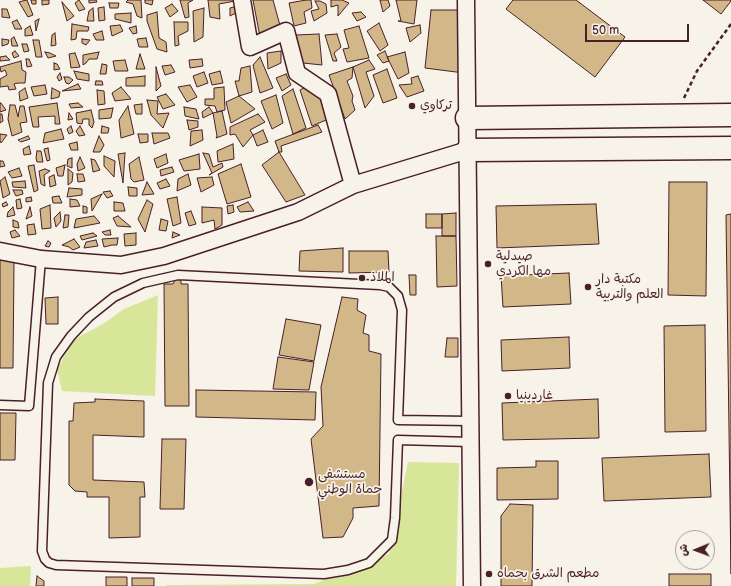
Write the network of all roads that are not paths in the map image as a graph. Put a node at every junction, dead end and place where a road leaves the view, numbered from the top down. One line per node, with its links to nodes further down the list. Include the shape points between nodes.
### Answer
1 (242, 0): 7 (street, via 250,47 286,31 297,73 328,94)
2 (466, 0): 4 (street)
3 (731, 115): 4 (main road)
4 (467, 118): 6 (street)
5 (731, 148): 6 (main road)
6 (468, 150): 7 (street); 11 (street)
7 (353, 185): 9 (street, via 298,212 164,256 121,265)
8 (0, 251): 9 (street)
9 (41, 259): 10 (lane, via 29,406)
10 (0, 405)
11 (470, 421): 12 (street); 12 (lane, via 398,420 402,310 398,296 389,287 178,275 143,283 114,297 89,317 71,336 56,358 48,383 42,551 45,559 56,565 324,574 348,570 369,563 392,540 398,440)
12 (471, 442): 13 (street)
13 (472, 586)

